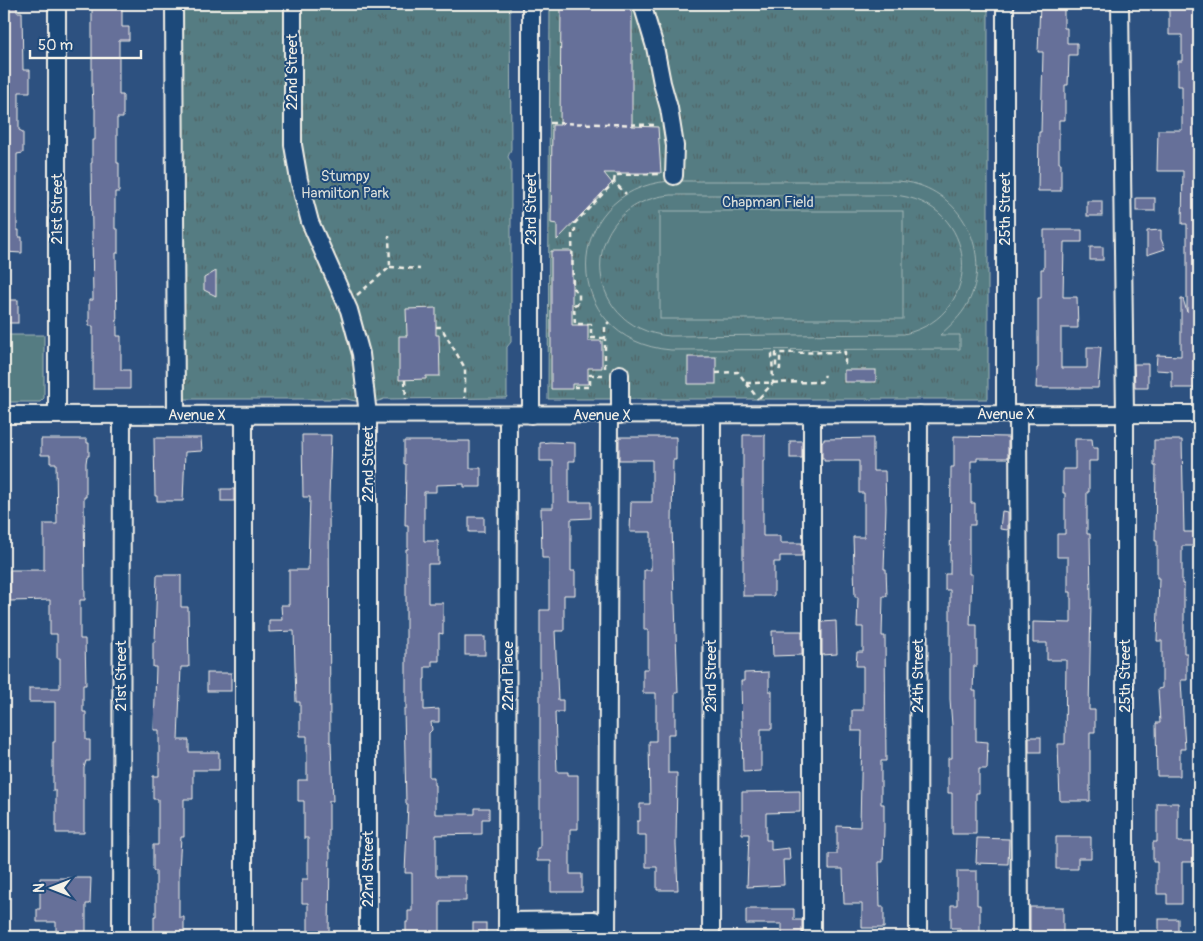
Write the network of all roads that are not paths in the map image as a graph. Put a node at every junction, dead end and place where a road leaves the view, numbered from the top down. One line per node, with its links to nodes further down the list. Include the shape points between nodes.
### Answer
1 (57, 4): 16 (street, 21st Street)
2 (174, 4): 18 (street)
3 (293, 4): 20 (street, 22nd Street, via 293,144 299,180 310,222 349,310 361,354)
4 (531, 4): 22 (street, 23rd Street)
5 (642, 4): 8 (street, via 655,47 675,146)
6 (1005, 4): 12 (street, 25th Street)
7 (1120, 4): 13 (street, 25th Street)
8 (668, 175)
9 (613, 374): 23 (street)
10 (812, 414): 11 (street, Avenue X); 24 (street, Avenue X, via 758,407); 33 (street)
11 (919, 414): 12 (street, Avenue X); 34 (street, 24th Street)
12 (1012, 414): 13 (street, Avenue X); 35 (street, 25th Street)
13 (1125, 414): 14 (street, Avenue X); 36 (street, 25th Street)
14 (1199, 414)
15 (4, 415): 16 (street, Avenue X)
16 (57, 415): 17 (street, Avenue X)
17 (122, 415): 18 (street, Avenue X); 26 (street, 21st Street)
18 (176, 415): 19 (street, Avenue X)
19 (244, 415): 20 (street, Avenue X); 27 (street)
20 (368, 415): 21 (street, Avenue X); 28 (street, 22nd Street)
21 (508, 415): 22 (street, Avenue X); 25 (street, 22nd Place)
22 (531, 415): 23 (street, Avenue X)
23 (615, 415): 24 (street, Avenue X); 31 (street)
24 (712, 415): 32 (street, 23rd Street)
25 (508, 921): 29 (street, 22nd Place); 30 (street, via 594,920)
26 (120, 937)
27 (244, 937)
28 (368, 937)
29 (508, 937)
30 (595, 937)
31 (607, 937)
32 (711, 937)
33 (812, 937)
34 (918, 937)
35 (1020, 937)
36 (1125, 937)

